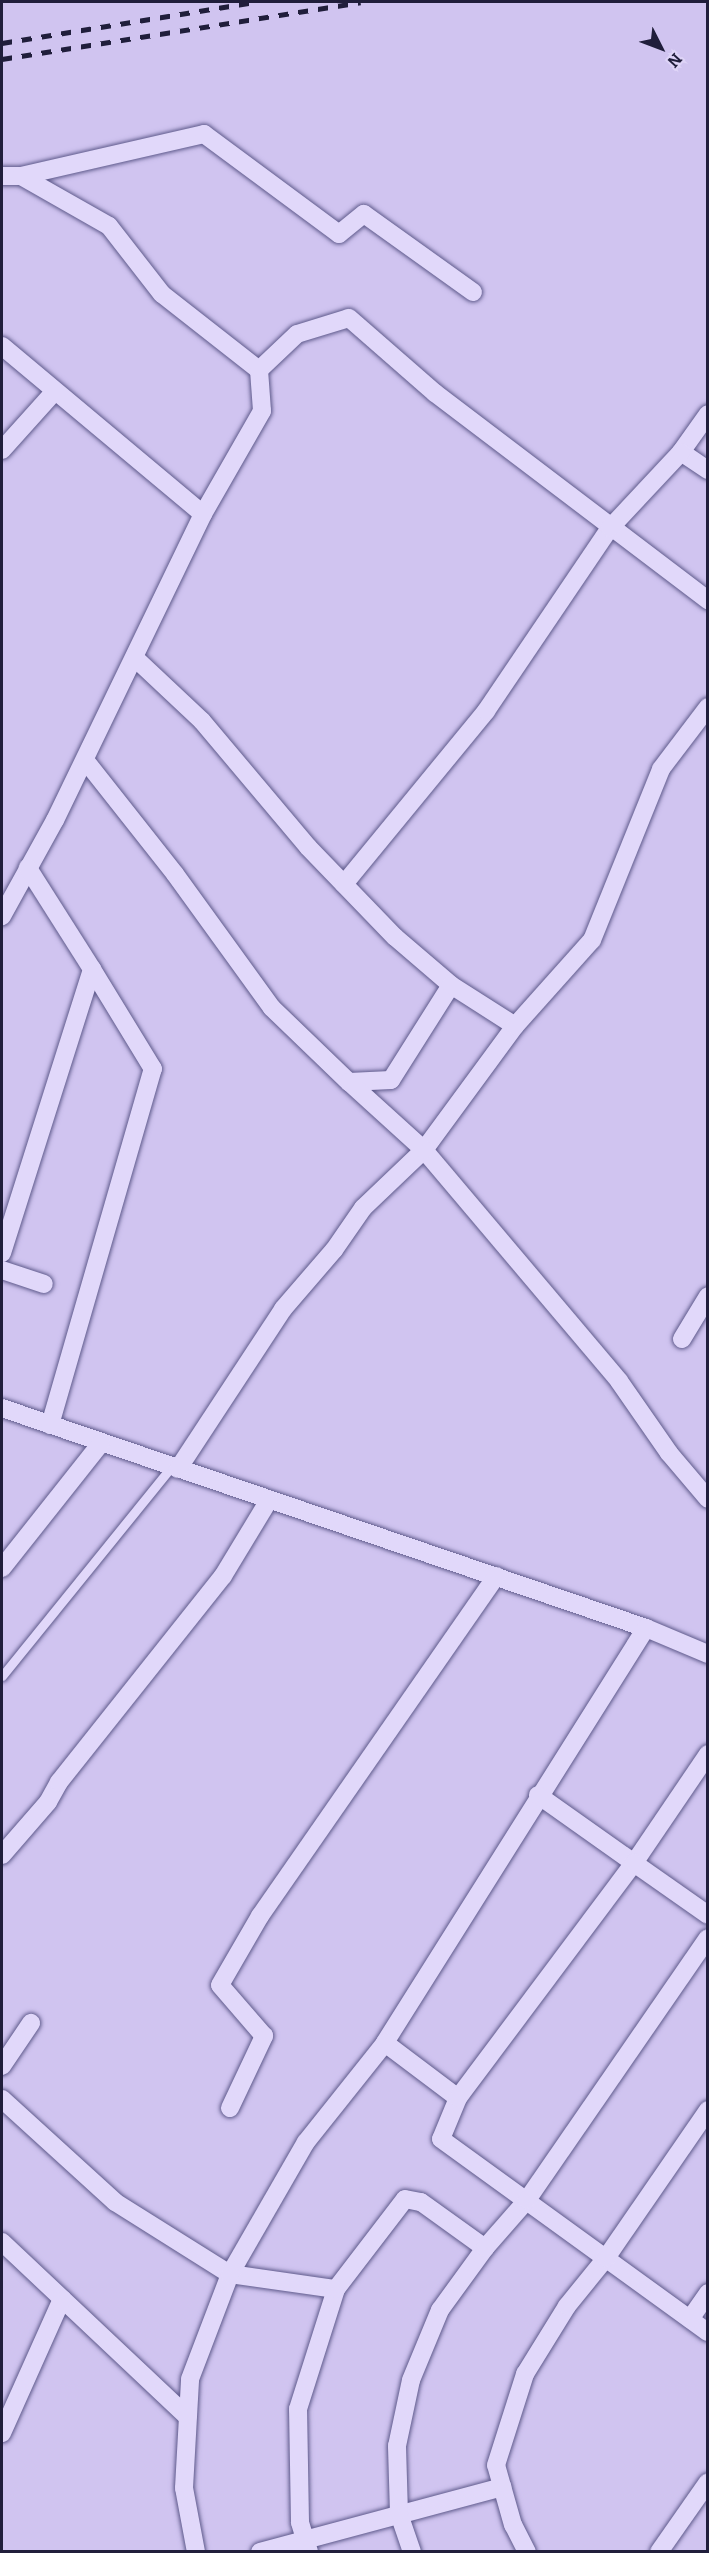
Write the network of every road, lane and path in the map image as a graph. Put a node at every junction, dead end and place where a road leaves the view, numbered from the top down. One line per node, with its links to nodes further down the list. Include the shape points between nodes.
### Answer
1 (2, 176): 2 (street)
2 (21, 176): 3 (street, via 204,134 339,234 364,214); 5 (street, via 109,226 162,294)
3 (473, 292)
4 (2, 346): 6 (street)
5 (259, 370): 11 (street, via 262,411); 12 (street, via 297,334 350,318 435,393)
6 (56, 391): 8 (street); 11 (street)
7 (708, 414): 9 (street)
8 (2, 450)
9 (681, 452): 10 (street); 12 (street)
10 (708, 470)
11 (204, 514): 14 (street)
12 (610, 528): 13 (street); 18 (street, via 486,711)
13 (708, 600)
14 (135, 658): 16 (street); 18 (street, via 202,721 236,766)
15 (708, 707): 22 (street, via 661,769 592,940)
16 (85, 760): 17 (street); 23 (street, via 175,874 272,1008)
17 (28, 868): 19 (street); 20 (street)
18 (344, 884): 21 (street, via 394,937)
19 (2, 916)
20 (92, 969): 25 (street); 31 (street, via 153,1069)
21 (451, 984): 22 (street); 23 (street, via 390,1080)
22 (515, 1026): 24 (street)
23 (349, 1082): 24 (street)
24 (424, 1150): 33 (street, via 363,1208 334,1250 283,1309); 34 (street, via 619,1381 669,1453)
25 (2, 1253)
26 (2, 1270): 27 (street)
27 (44, 1284)
28 (706, 1301): 29 (street)
29 (682, 1339)
30 (2, 1408): 31 (street)
31 (50, 1425): 32 (street)
32 (101, 1443): 33 (street); 36 (street)
33 (175, 1468): 35 (street); 40 (lane)
34 (707, 1498)
35 (269, 1500): 37 (street); 43 (street, via 223,1576 59,1782 48,1802)
36 (2, 1568)
37 (496, 1576): 38 (street); 52 (street, via 260,1916 220,1985 264,2036)
38 (646, 1628): 39 (street); 42 (street)
39 (708, 1654)
40 (2, 1676)
41 (708, 1755): 44 (street)
42 (538, 1795): 44 (street); 48 (street)
43 (2, 1855)
44 (634, 1863): 45 (street); 50 (street)
45 (708, 1915)
46 (708, 1938): 54 (street)
47 (32, 2023): 49 (street)
48 (385, 2043): 50 (street); 58 (street, via 306,2142)
49 (2, 2066)
50 (458, 2098): 54 (street, via 441,2139)
51 (2, 2099): 58 (street, via 115,2202)
52 (230, 2108)
53 (708, 2110): 57 (street)
54 (527, 2200): 56 (street); 57 (street)
55 (2, 2242): 61 (street)
56 (484, 2248): 59 (street, via 421,2202 405,2199); 68 (street, via 440,2310 411,2380 397,2446)
57 (606, 2258): 62 (street); 67 (street, via 567,2306 525,2374 496,2465)
58 (230, 2274): 59 (street); 64 (street, via 190,2379)
59 (336, 2289): 69 (street, via 298,2409 300,2522)
60 (708, 2293): 62 (street)
61 (62, 2299): 64 (street); 65 (street)
62 (690, 2319): 63 (street)
63 (708, 2332)
64 (188, 2417): 71 (street, via 184,2488)
65 (2, 2433)
66 (708, 2482): 70 (street)
67 (502, 2487): 68 (street); 74 (street, via 513,2525)
68 (399, 2514): 69 (street); 73 (street)
69 (307, 2545): 72 (street)
70 (668, 2548)
71 (196, 2552)
72 (260, 2552)
73 (412, 2552)
74 (528, 2552)

